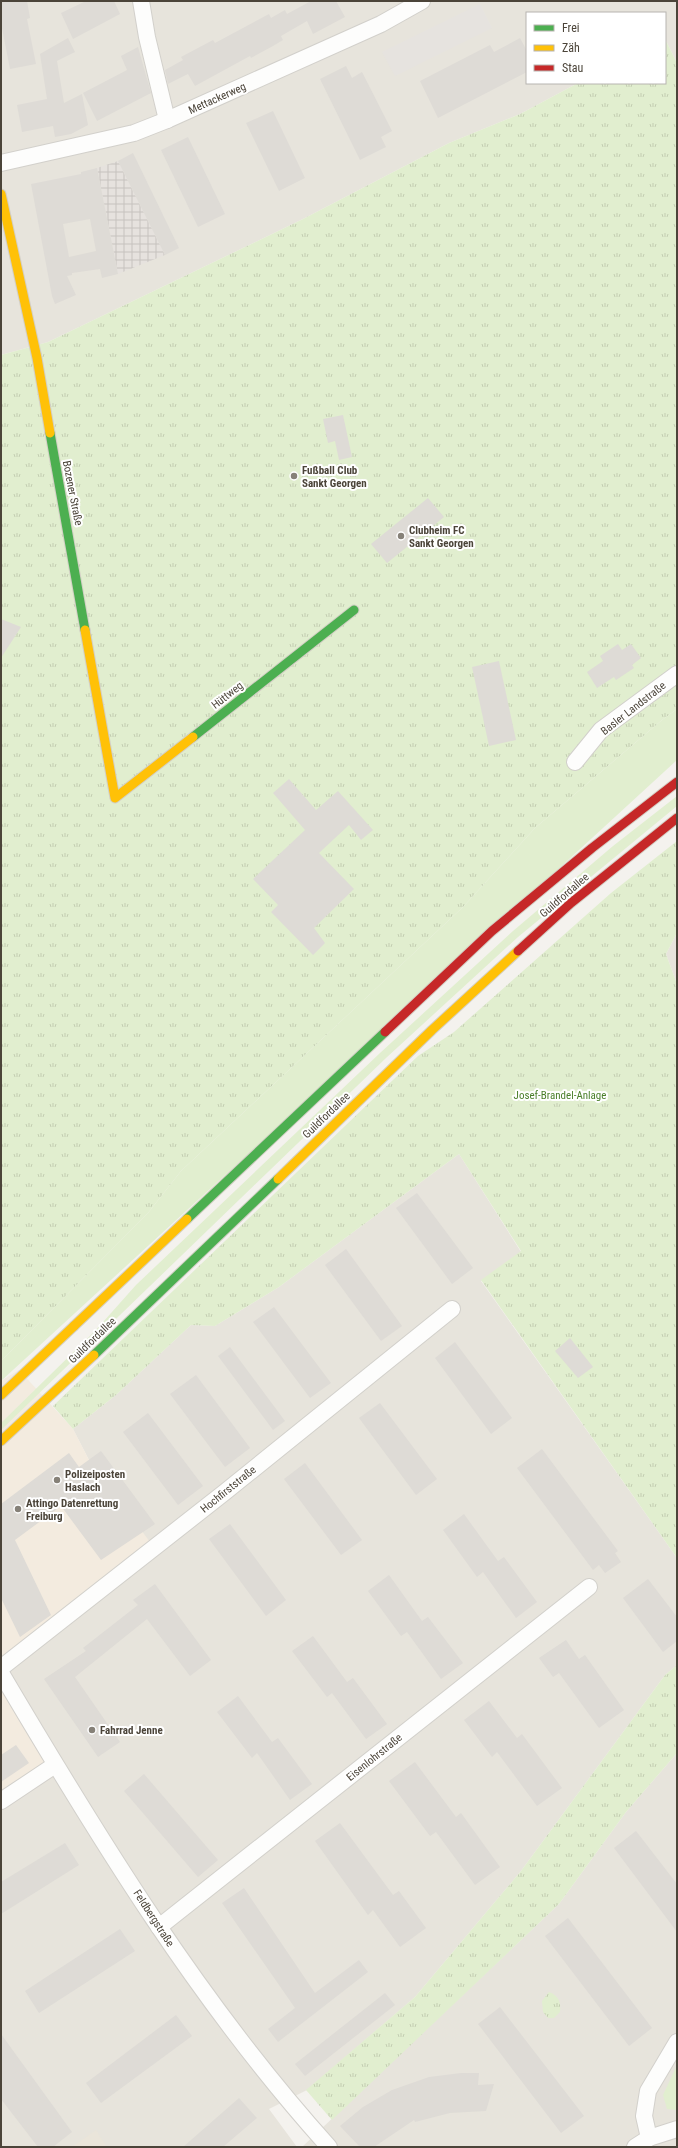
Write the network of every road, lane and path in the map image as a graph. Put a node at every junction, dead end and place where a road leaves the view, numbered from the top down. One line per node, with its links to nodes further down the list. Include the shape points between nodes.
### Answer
1 (141, 1): 3 (street)
2 (422, 1): 3 (street, Mettackerweg, via 381,24)
3 (167, 120): 4 (street, Mettackerweg, via 134,133)
4 (1, 163)
5 (1, 194): 10 (main road, Bozener Straße, via 37,358)
6 (354, 610): 10 (main road, Hüttweg)
7 (677, 674): 8 (street, Basler Landstraße, via 601,730)
8 (575, 762)
9 (677, 782): 13 (main road, Guildfordallee, via 492,931)
10 (115, 798)
11 (677, 819): 14 (main road, Guildfordallee, via 571,903 437,1025)
12 (452, 1309): 16 (street, Hochfirststraße)
13 (1, 1395)
14 (1, 1441)
15 (589, 1587): 20 (street, Eisenlohrstraße)
16 (1, 1668)
17 (1, 1673): 18 (street, Feldbergstraße)
18 (55, 1765): 19 (street); 20 (street, Feldbergstraße)
19 (1, 1801)
20 (160, 1927): 24 (street, Feldbergstraße, via 213,2006 263,2071)
21 (677, 2042): 23 (street, via 648,2091 644,2116)
22 (677, 2129): 23 (street)
23 (649, 2138): 25 (street)
24 (329, 2147)
25 (635, 2147)

